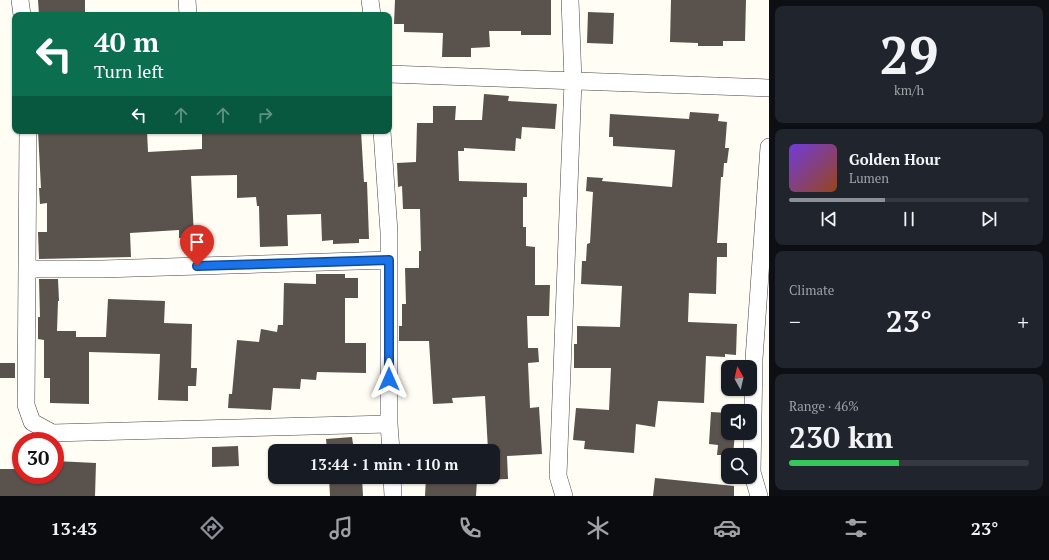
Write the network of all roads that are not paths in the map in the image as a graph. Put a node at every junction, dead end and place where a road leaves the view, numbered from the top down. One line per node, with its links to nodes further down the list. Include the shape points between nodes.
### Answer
1 (20, 0): 5 (street)
2 (187, 0): 6 (street)
3 (370, 0): 7 (street)
4 (570, 0): 9 (street)
5 (22, 12)
6 (188, 12)
7 (372, 12)
8 (392, 74): 9 (street)
9 (573, 81): 10 (street); 20 (street, via 558,476)
10 (769, 88)
11 (28, 134): 15 (street)
12 (382, 134): 14 (street)
13 (769, 147): 21 (street, via 754,359 752,472)
14 (389, 260): 15 (street); 16 (street)
15 (28, 269): 16 (street, via 26,405 32,422 52,433)
16 (389, 424): 17 (street)
17 (390, 444)
18 (392, 484): 19 (street)
19 (393, 496)
20 (564, 496)
21 (759, 496)

